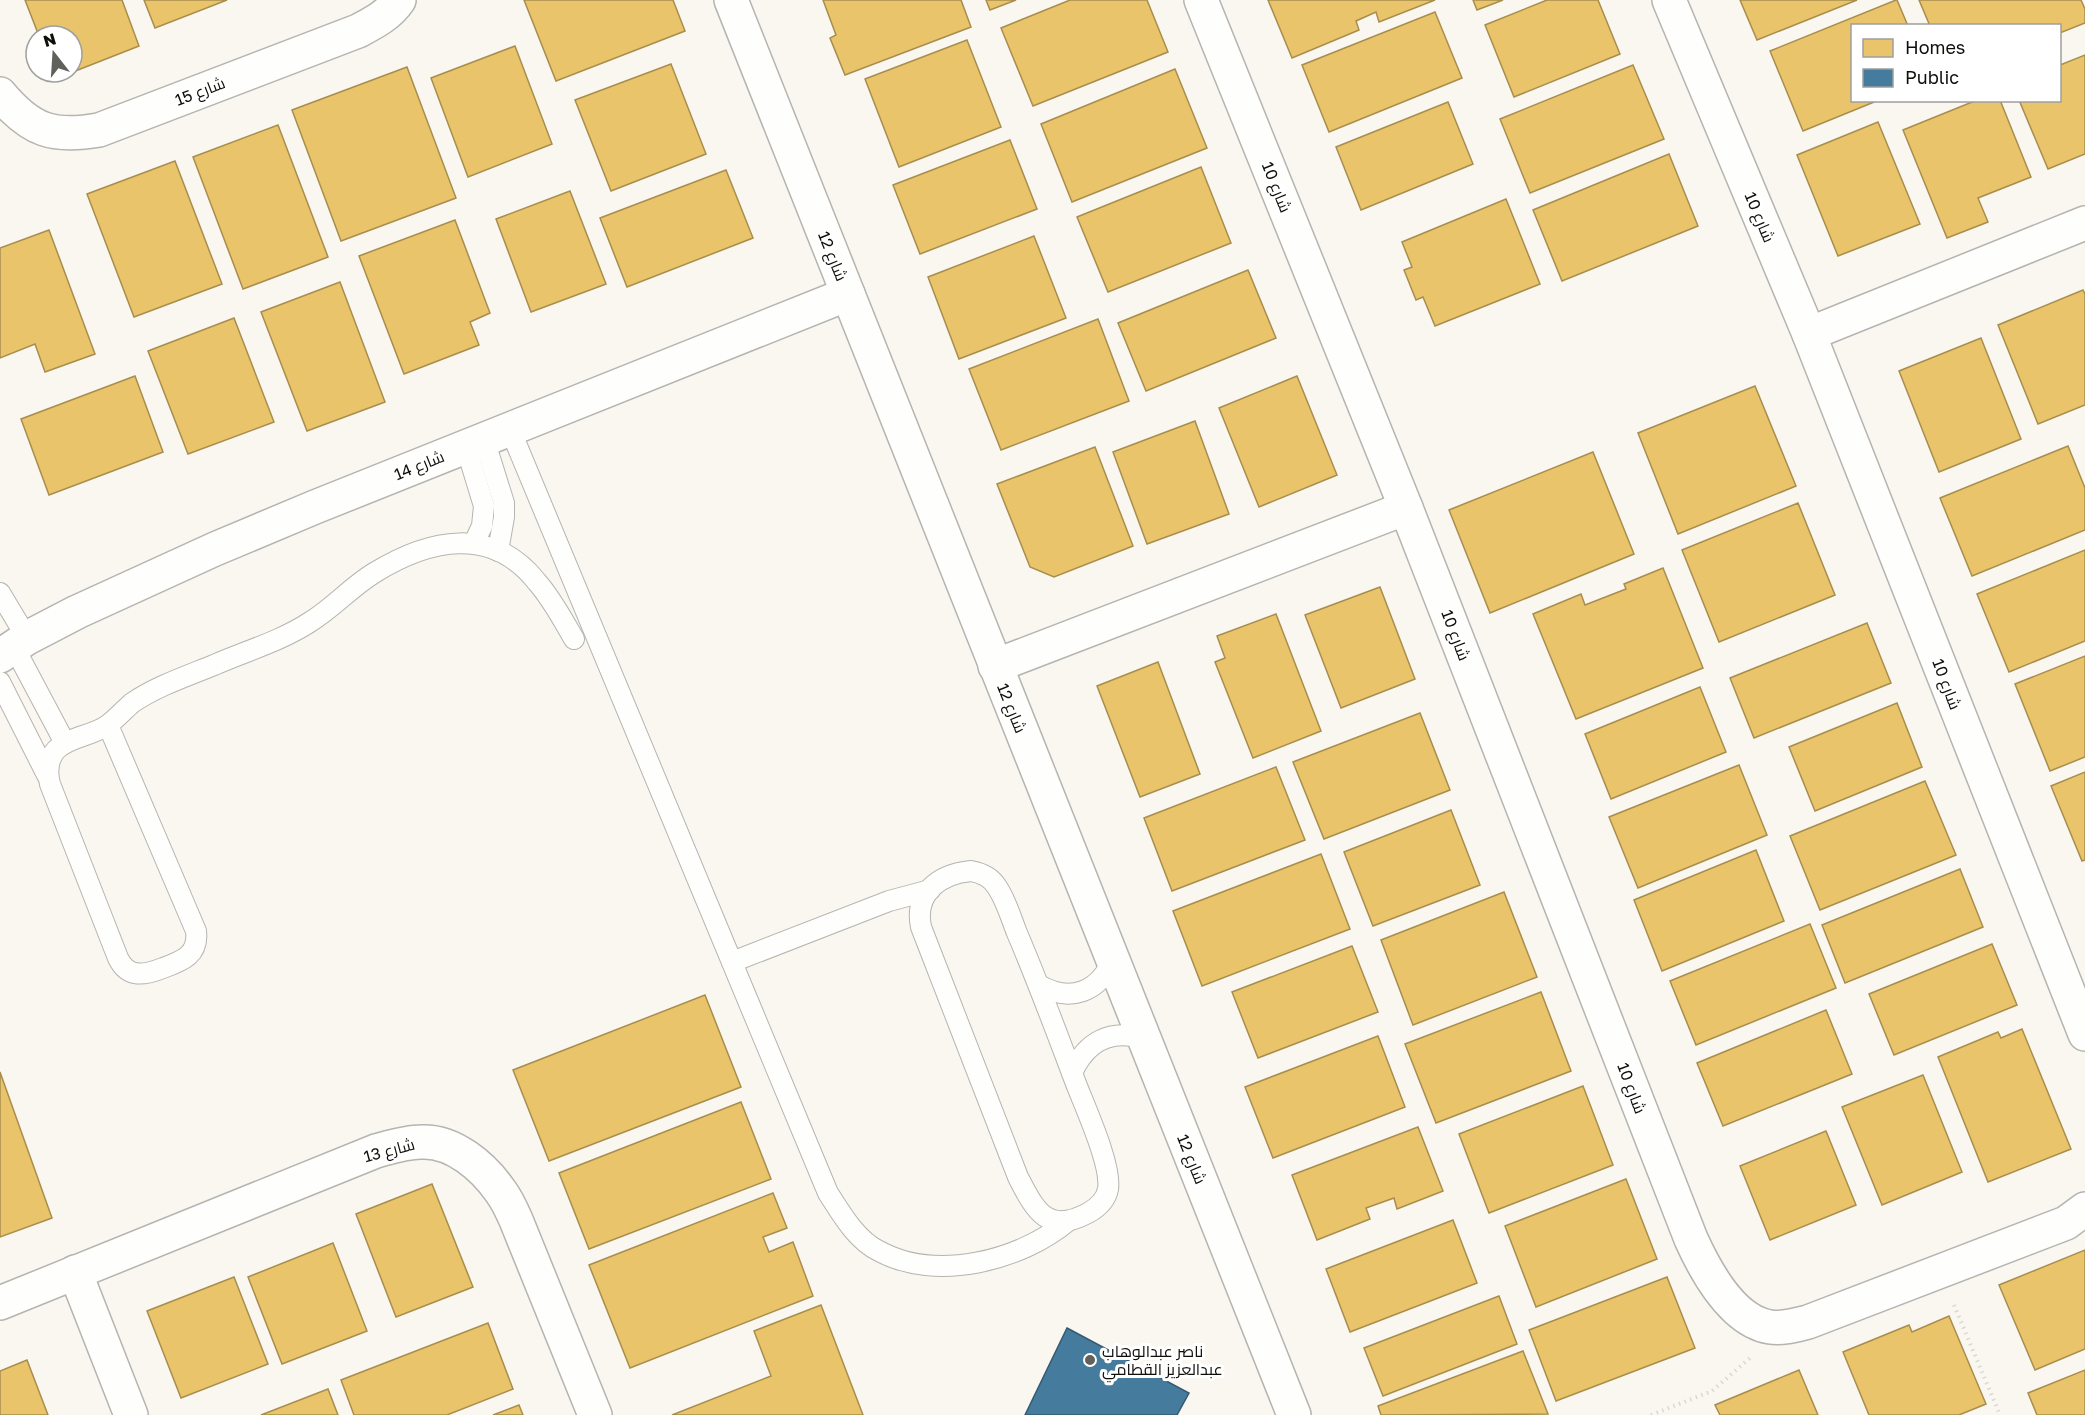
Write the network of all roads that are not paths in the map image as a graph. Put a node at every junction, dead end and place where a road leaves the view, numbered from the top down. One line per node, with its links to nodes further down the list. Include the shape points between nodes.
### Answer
1 (399, 0): 5 (street, شارع 15, via 379,19 358,31 99,130 54,133 20,117)
2 (731, 0): 7 (street, شارع 12)
3 (1201, 0): 10 (street, شارع 10)
4 (1670, 0): 8 (street, شارع 10)
5 (0, 94)
6 (2085, 223): 8 (street)
7 (848, 294): 9 (street, شارع 14); 16 (street, شارع 12)
8 (1809, 334): 25 (street, شارع 10)
9 (487, 438): 11 (lane, via 482,526); 12 (lane, via 504,502); 15 (street, شارع 14, via 215,549 107,598); 23 (lane)
10 (1406, 508): 16 (street); 28 (street, شارع 10, via 1691,1239 1726,1298 1755,1321 1770,1327 1789,1327 2066,1223)
11 (474, 543): 12 (lane); 18 (lane, via 449,543 397,560 306,625 147,694)
12 (498, 551): 14 (lane, via 519,563 537,581)
13 (0, 593): 15 (lane)
14 (574, 639)
15 (14, 647): 19 (lane)
16 (995, 666): 22 (street, شارع 12)
17 (0, 682): 20 (lane)
18 (108, 725): 19 (lane); 20 (lane, via 196,931 195,945 188,958 140,975 122,965)
19 (65, 744): 20 (lane, via 51,756)
20 (47, 775)
21 (930, 890): 23 (lane, via 889,901); 24 (lane, via 942,878 961,872 979,872 993,881); 29 (lane, via 922,900 921,927 1018,1177 1032,1205 1043,1215 1054,1221)
22 (1113, 959): 24 (lane, via 1100,982 1083,991 1064,994); 26 (street, شارع 12)
23 (732, 962): 29 (lane, via 828,1193 843,1217 877,1251 940,1267 970,1264 1034,1243)
24 (1039, 985): 27 (lane)
25 (2085, 1035)
26 (1144, 1039): 27 (lane, via 1122,1034 1100,1040 1082,1054); 34 (street, شارع 12)
27 (1072, 1073): 29 (lane, via 1100,1145 1108,1189 1095,1209)
28 (2085, 1209)
29 (1068, 1221)
30 (75, 1272): 31 (street, شارع 13); 32 (street); 33 (street, شارع 13, via 376,1151 423,1141 450,1147 488,1175 502,1193)
31 (0, 1303)
32 (131, 1415)
33 (595, 1415)
34 (1294, 1415)

